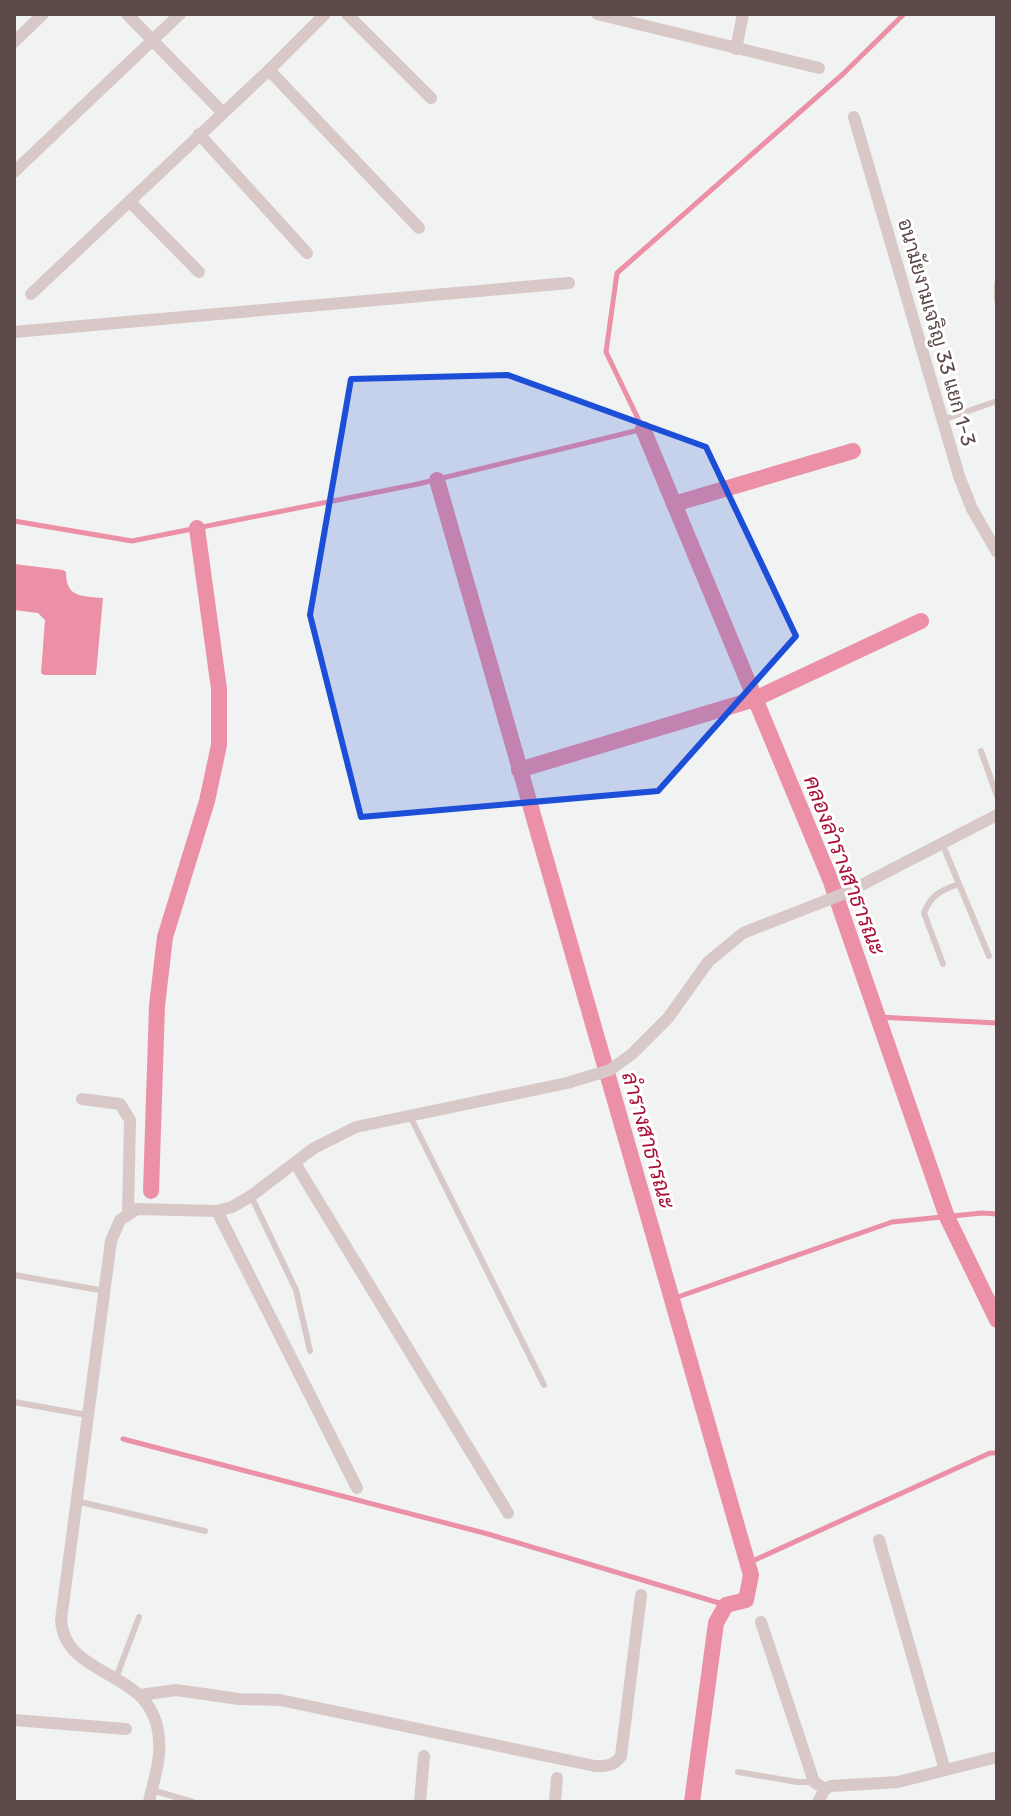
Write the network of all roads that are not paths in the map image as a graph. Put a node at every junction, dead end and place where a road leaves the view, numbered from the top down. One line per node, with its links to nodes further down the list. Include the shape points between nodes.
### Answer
1 (43, 14): 10 (street)
2 (127, 14): 9 (street)
3 (180, 14): 9 (street)
4 (325, 14): 13 (street)
5 (347, 14): 14 (street)
6 (597, 14): 8 (street)
7 (743, 14): 11 (street)
8 (644, 19): 11 (street)
9 (152, 41): 15 (street); 18 (street)
10 (14, 42)
11 (736, 49): 12 (street)
12 (819, 68)
13 (269, 70): 15 (street); 20 (street)
14 (431, 98)
15 (223, 113): 17 (street)
16 (854, 117): 29 (street, อนามัยงามเจริญ 33 แยก 1-3)
17 (199, 134): 19 (street); 21 (street)
18 (14, 172)
19 (130, 202): 22 (street); 25 (street)
20 (419, 228)
21 (307, 253)
22 (199, 272)
23 (569, 283): 27 (street)
24 (997, 284): 26 (lane)
25 (31, 294)
26 (997, 300)
27 (14, 332)
28 (997, 401): 29 (lane)
29 (942, 420): 30 (street, อนามัยงามเจริญ 33 แยก 1-3, via 972,509)
30 (997, 552)
31 (981, 751): 32 (lane)
32 (997, 796)
33 (997, 815): 34 (street)
34 (942, 843): 35 (lane); 39 (street, via 848,892 743,933 708,962 668,1018 610,1070)
35 (959, 884): 36 (lane); 37 (lane, via 932,897 924,913)
36 (989, 956)
37 (943, 964)
38 (82, 1099): 43 (street, via 120,1104 130,1120)
39 (409, 1114): 40 (street, via 332,1137); 47 (lane)
40 (295, 1163): 41 (street); 52 (street)
41 (251, 1196): 42 (street); 46 (lane, via 296,1290)
42 (217, 1211): 43 (street, via 149,1208); 50 (street)
43 (128, 1213): 45 (street, via 115,1228)
44 (14, 1275): 45 (lane)
45 (105, 1291): 49 (street)
46 (310, 1351)
47 (544, 1385)
48 (14, 1402): 49 (lane)
49 (87, 1415): 51 (street)
50 (357, 1488)
51 (76, 1501): 53 (lane); 58 (street, via 62,1631 74,1653)
52 (508, 1513)
53 (205, 1531)
54 (879, 1540): 64 (street)
55 (641, 1595): 59 (street, via 621,1756 607,1766 280,1700 176,1690)
56 (139, 1617): 58 (lane)
57 (761, 1622): 67 (street)
58 (116, 1678): 59 (street)
59 (140, 1695): 68 (street, via 159,1737)
60 (14, 1720): 61 (street)
61 (126, 1729)
62 (424, 1756): 70 (street)
63 (997, 1757): 64 (street)
64 (945, 1770): 67 (street, via 898,1782)
65 (738, 1772): 67 (lane)
66 (557, 1778): 71 (street)
67 (819, 1786): 72 (street)
68 (150, 1796): 69 (lane)
69 (193, 1802)
70 (420, 1802)
71 (555, 1802)
72 (818, 1802)

